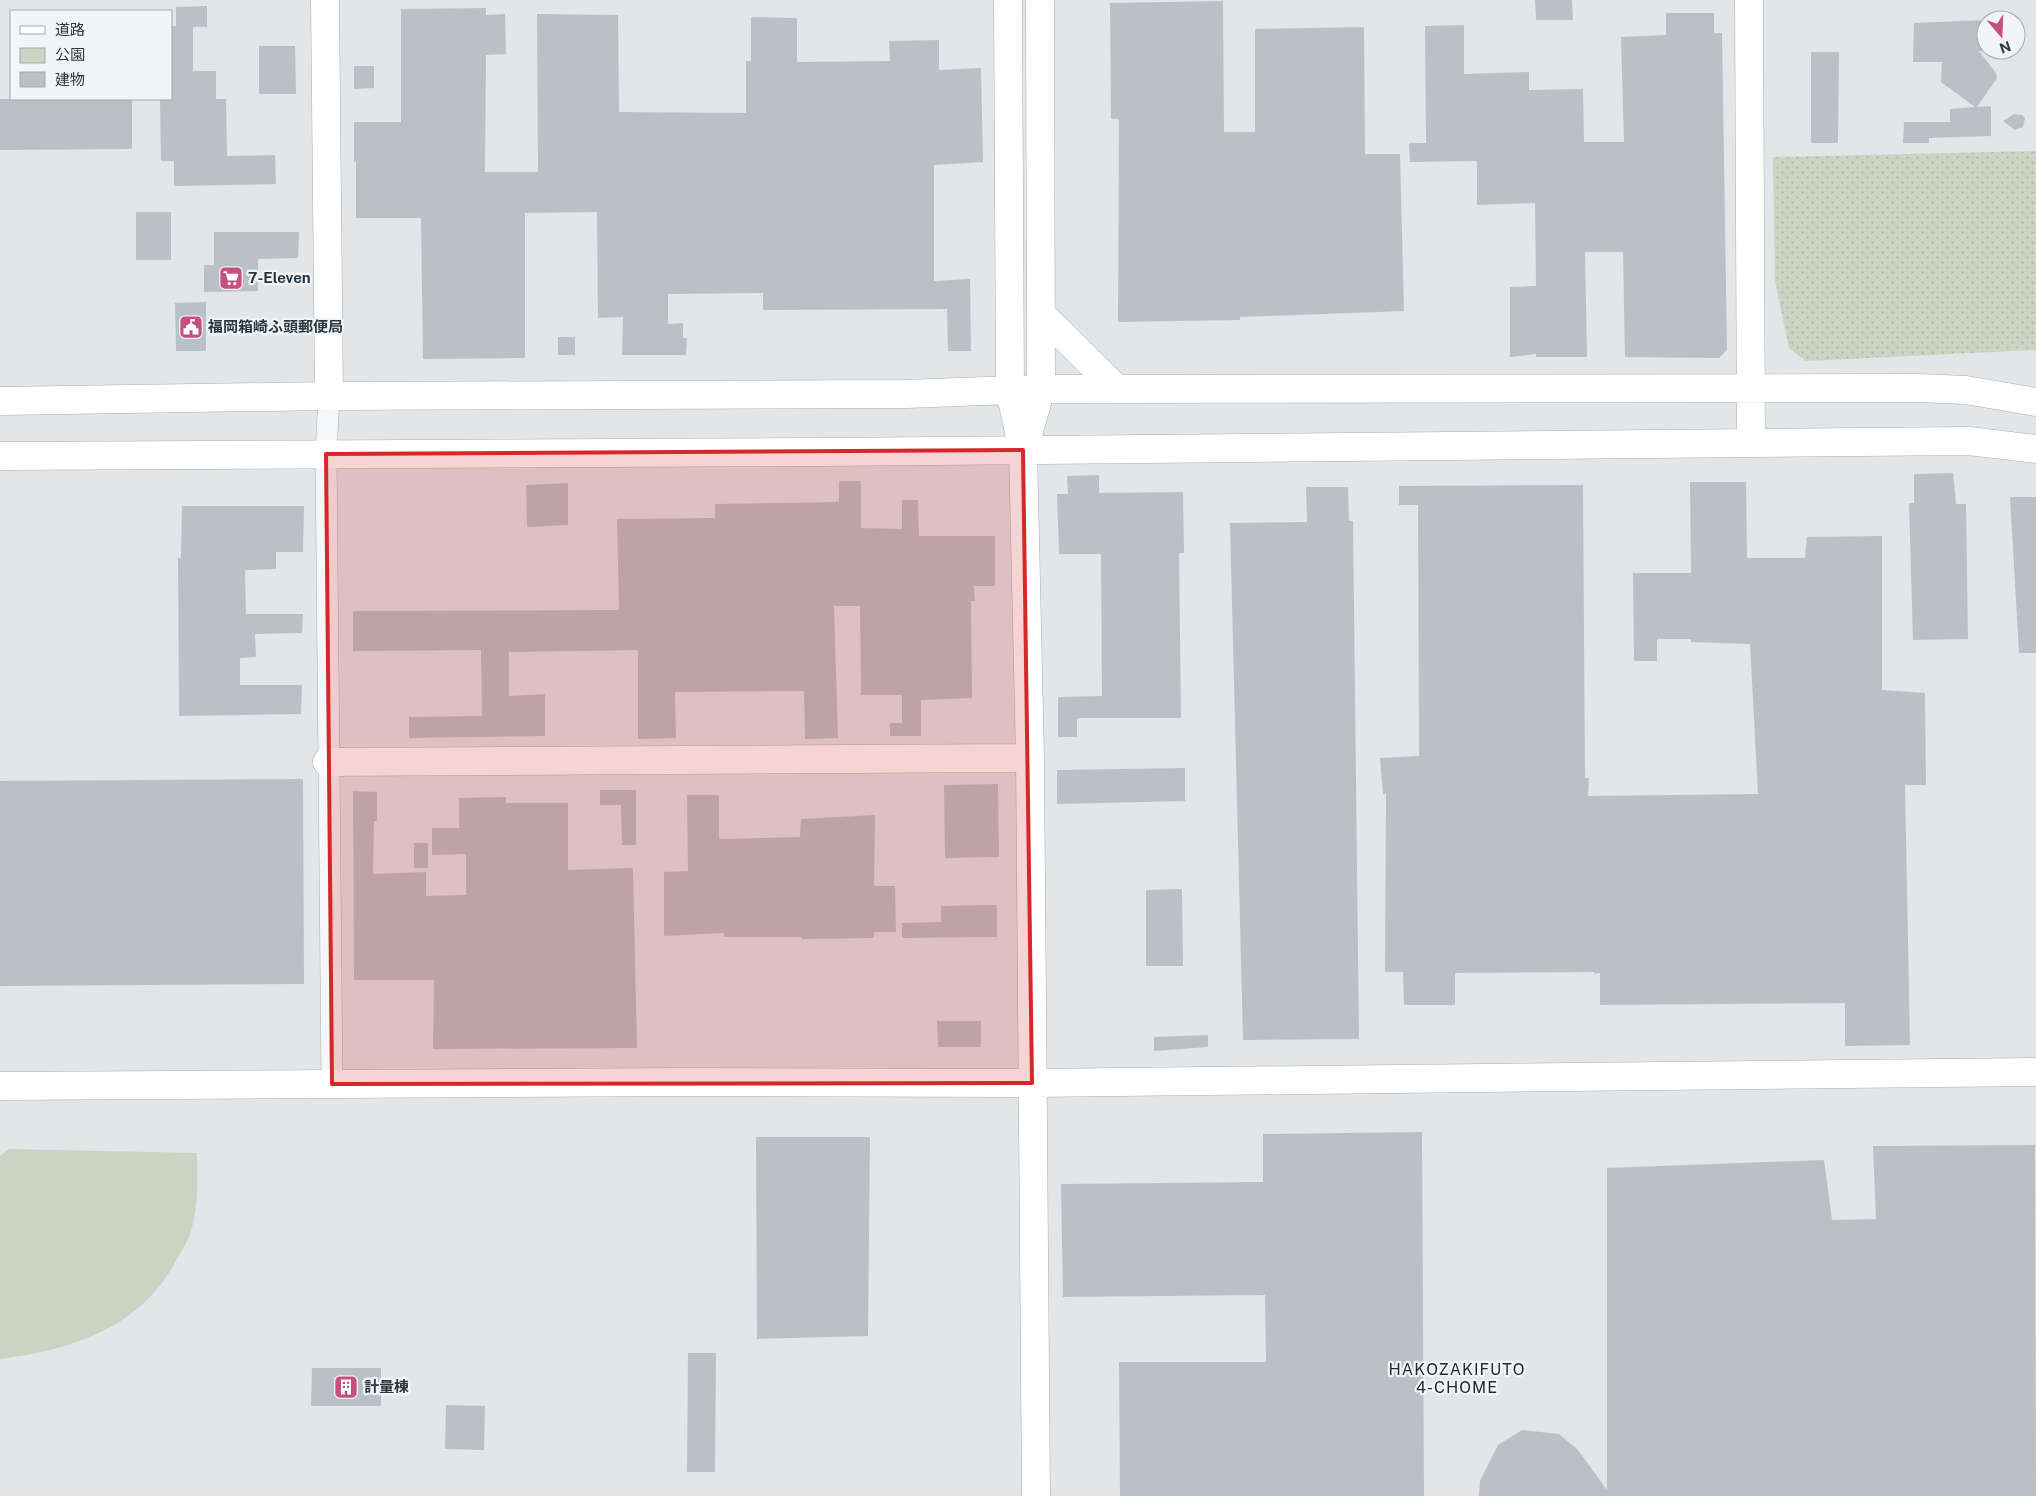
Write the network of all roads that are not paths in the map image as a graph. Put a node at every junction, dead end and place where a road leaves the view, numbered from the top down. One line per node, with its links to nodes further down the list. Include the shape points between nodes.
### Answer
1 (325, 0): 10 (street)
2 (1008, 0): 9 (street)
3 (1040, 0): 5 (street)
4 (1749, 0): 6 (street)
5 (1041, 314): 7 (street); 8 (street)
6 (1750, 388): 8 (street); 12 (street, via 1966,390); 13 (street)
7 (1041, 389): 8 (street); 9 (street); 15 (street)
8 (1117, 389)
9 (1010, 391): 10 (street); 15 (street)
10 (329, 396): 11 (street); 16 (street)
11 (0, 401)
12 (2036, 402)
13 (1751, 443): 14 (street, via 1969,442); 15 (street)
14 (2036, 449)
15 (1023, 450): 16 (street); 18 (street)
16 (326, 454): 17 (street); 19 (street)
17 (0, 456)
18 (1030, 758): 19 (street); 21 (street)
19 (327, 762): 22 (street)
20 (2036, 1072): 21 (street)
21 (1032, 1083): 22 (street); 24 (street)
22 (332, 1084): 23 (street)
23 (0, 1086)
24 (1036, 1496)

